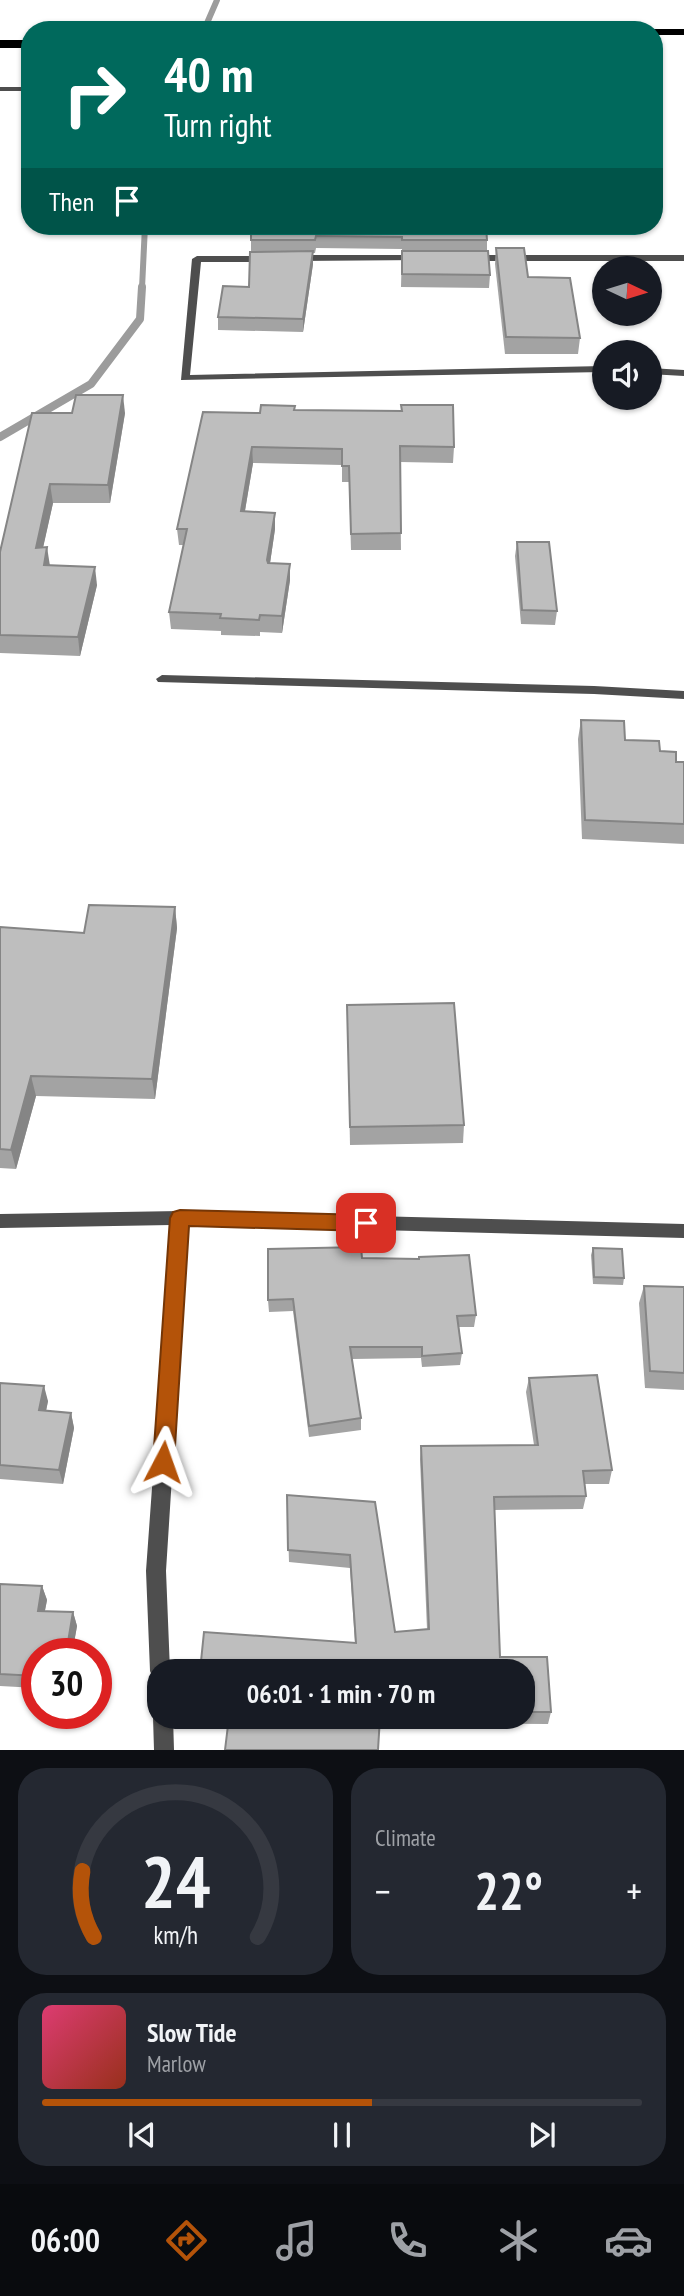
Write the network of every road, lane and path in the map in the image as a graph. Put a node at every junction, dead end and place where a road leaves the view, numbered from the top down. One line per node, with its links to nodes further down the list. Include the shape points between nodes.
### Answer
1 (663, 32): 2 (highway)
2 (684, 32)
3 (0, 44): 4 (highway)
4 (21, 44)
5 (0, 89): 6 (street)
6 (21, 89)
7 (278, 258): 12 (street, via 197,259 185,378)
8 (292, 258): 9 (street)
9 (428, 258)
10 (455, 258): 11 (street)
11 (684, 258)
12 (592, 369)
13 (662, 372): 14 (street)
14 (684, 373)
15 (162, 679): 16 (street)
16 (684, 695)
17 (180, 1218): 18 (street); 19 (street); 20 (street, via 156,1571)
18 (0, 1221)
19 (684, 1231)
20 (160, 1659)
21 (163, 1729): 22 (street)
22 (164, 1750)

